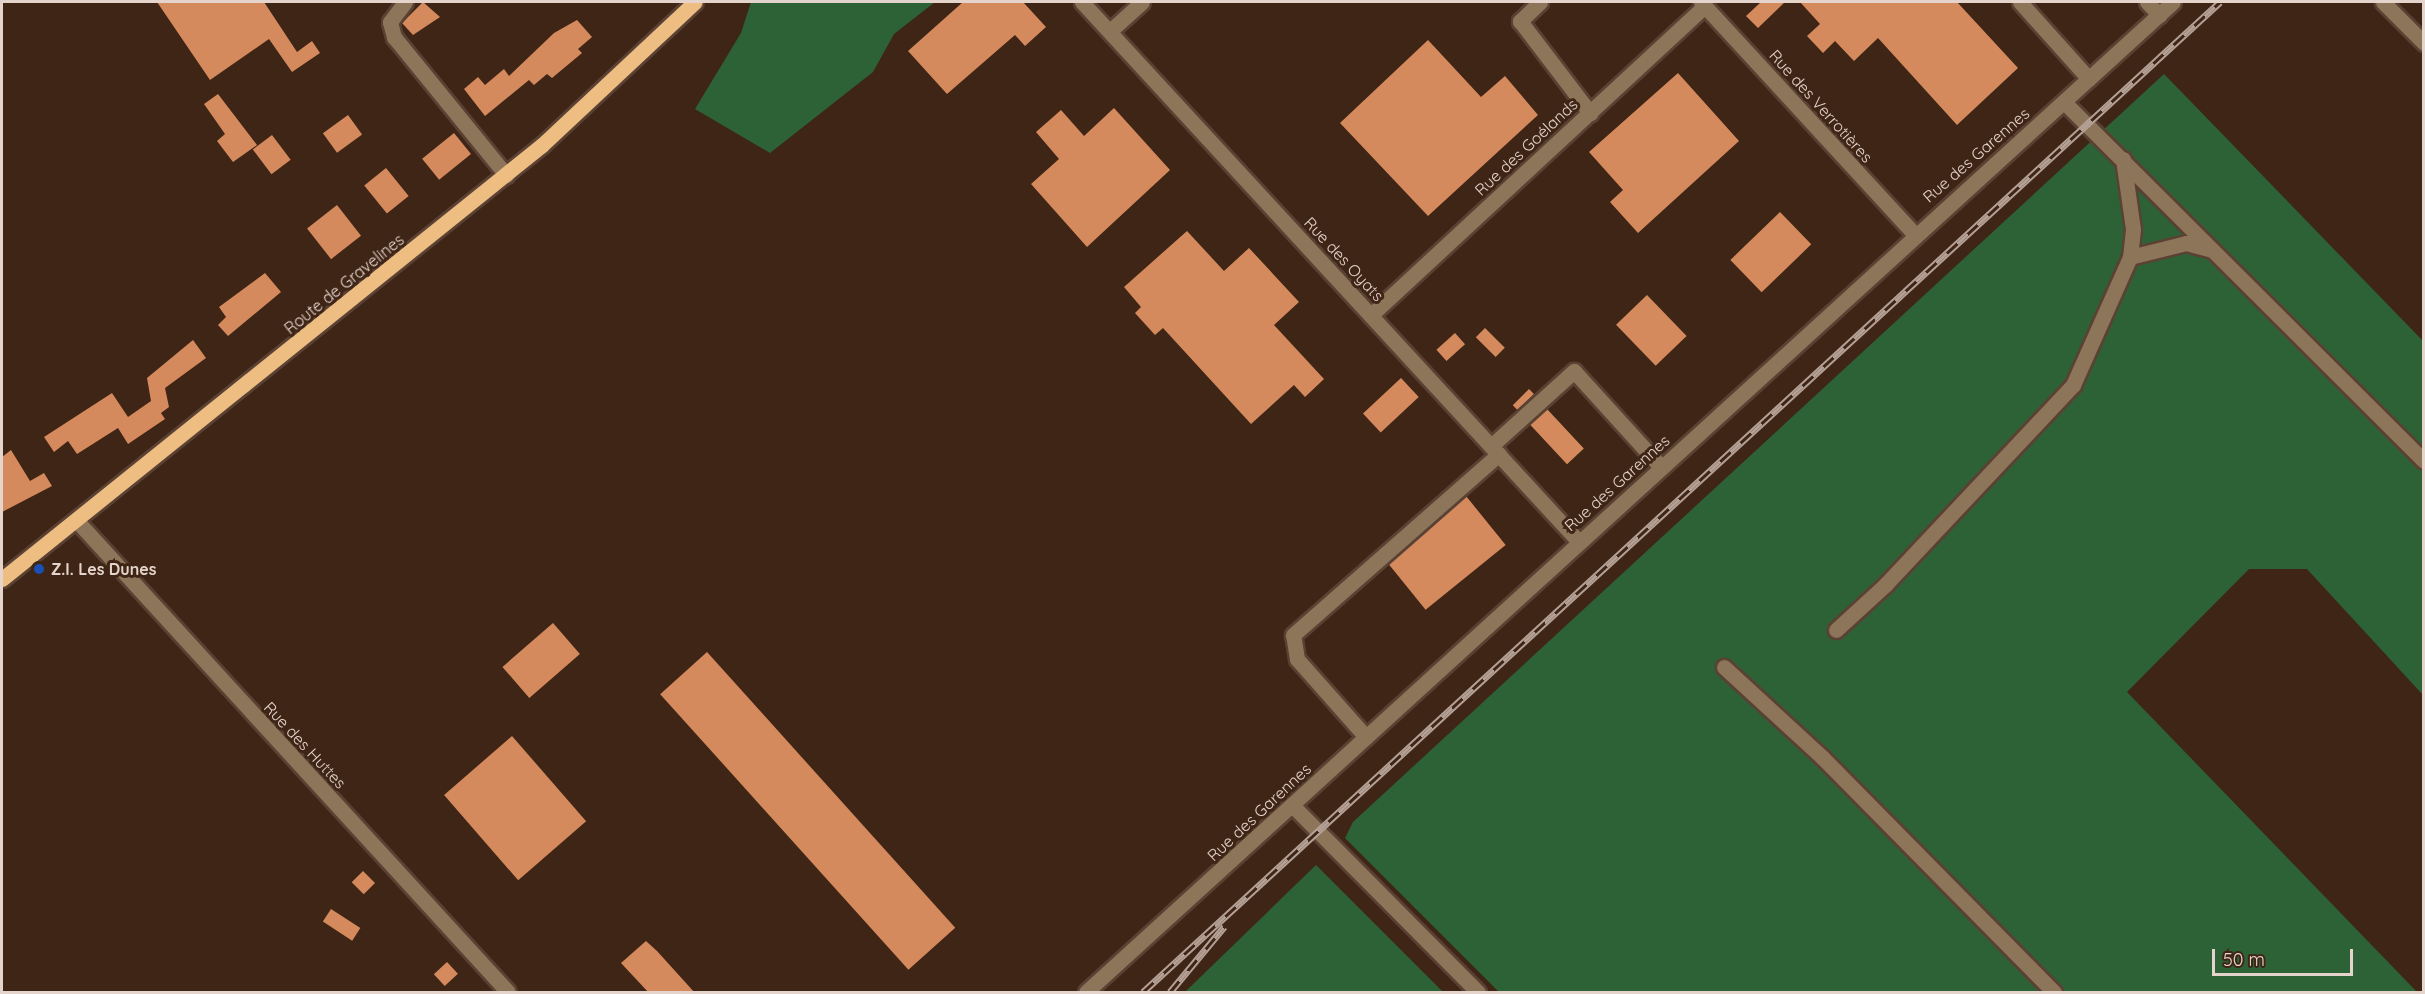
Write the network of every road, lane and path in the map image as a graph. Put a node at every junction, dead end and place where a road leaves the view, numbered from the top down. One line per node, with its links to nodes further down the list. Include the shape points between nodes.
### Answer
1 (405, 2): 18 (street, via 390,21 394,37)
2 (695, 2): 18 (main road, Route de Gravelines)
3 (1082, 2): 12 (street, Rue des Oyats)
4 (1142, 2): 12 (street)
5 (1540, 2): 16 (street, via 1520,21)
6 (2020, 2): 14 (street)
7 (2147, 2): 11 (street)
8 (2173, 2): 11 (street, Rue des Garennes)
9 (2384, 2): 13 (street)
10 (1703, 4): 16 (street, Rue des Goélands); 19 (street, Rue des Verrotières)
11 (2159, 15): 14 (street, Rue des Garennes)
12 (1110, 31): 22 (street, Rue des Oyats)
13 (2424, 43)
14 (2089, 79): 15 (street, Rue des Garennes)
15 (2064, 102): 17 (street); 19 (street, Rue des Garennes)
16 (1590, 112): 22 (street, Rue des Goélands)
17 (2123, 159): 20 (street, via 2133,229); 21 (street)
18 (506, 175): 26 (main road, Route de Gravelines)
19 (1914, 234): 25 (street, Rue des Garennes)
20 (2130, 257): 21 (street, via 2186,243); 29 (street, via 2073,385 1886,584)
21 (2224, 258): 24 (street)
22 (1371, 315): 23 (street, Rue des Oyats)
23 (1495, 450): 25 (street, via 1574,371); 27 (street, Rue des Oyats); 31 (street, via 1293,635 1297,659)
24 (2424, 461)
25 (1660, 467): 27 (street, Rue des Garennes)
26 (77, 521): 28 (main road, Route de Gravelines); 33 (street, Rue des Huttes)
27 (1579, 542): 31 (street, Rue des Garennes)
28 (2, 579)
29 (1836, 630)
30 (1724, 667): 36 (street, via 1823,758)
31 (1366, 737): 32 (street, Rue des Garennes)
32 (1292, 805): 34 (street, Rue des Garennes); 35 (street)
33 (508, 993)
34 (1086, 993)
35 (1478, 993)
36 (2054, 993)

